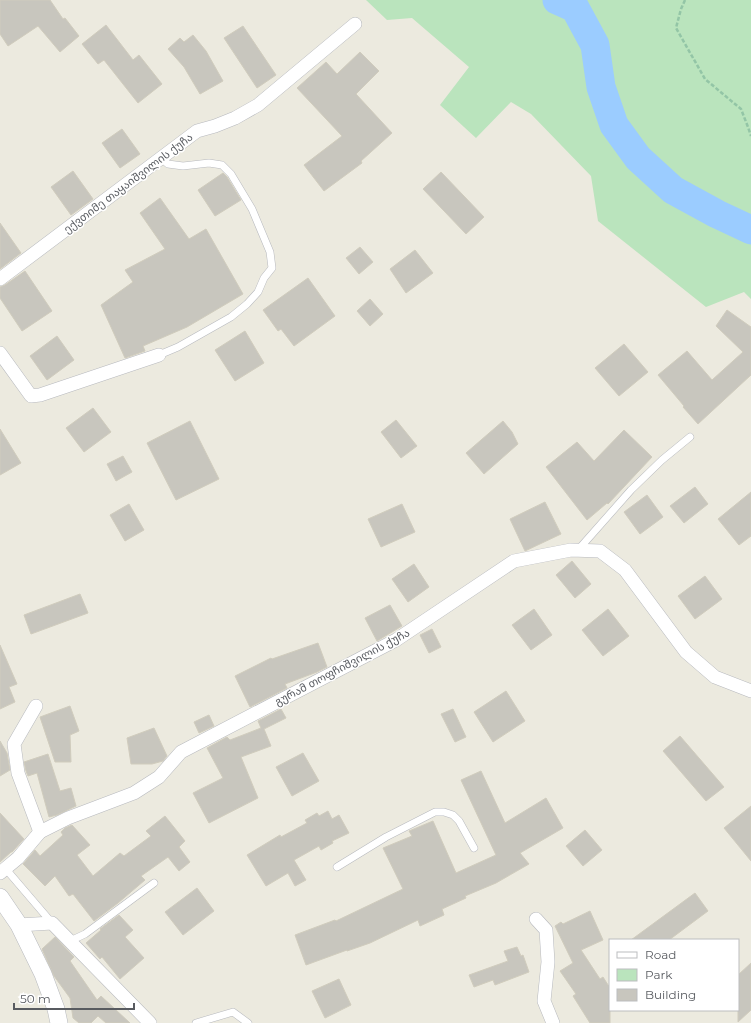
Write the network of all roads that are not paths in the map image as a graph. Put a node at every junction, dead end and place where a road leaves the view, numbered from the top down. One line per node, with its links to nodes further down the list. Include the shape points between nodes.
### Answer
1 (355, 24): 2 (street, ექვთიმე თაყაიშვილის ქუჩა, via 258,105 235,118 197,131)
2 (161, 158): 3 (street, ექვთიმე თაყაიშვილის ქუჩა); 5 (lane, via 168,164 183,166 208,163 222,165 231,174 252,209 270,252 272,268 258,292 232,317)
3 (0, 278)
4 (0, 353): 5 (street, via 31,396)
5 (160, 355)
6 (690, 437): 7 (lane, via 630,490)
7 (578, 550): 8 (street, გურამ თოფჩიშვილის ქუჩა, via 600,551 625,570 686,652 715,677); 10 (street, გურამ თოფჩიშვილის ქუჩა, via 514,561 396,640 181,752 159,777 134,793 68,818)
8 (751, 690)
9 (36, 706): 10 (street, via 14,744 18,773)
10 (40, 832): 13 (street, გურამ თოფჩიშვილის ქუჩა, via 18,858)
11 (474, 848): 12 (lane, via 453,814 435,812)
12 (337, 866)
13 (3, 870): 17 (lane)
14 (154, 883): 19 (lane, via 85,934)
15 (0, 897): 18 (street)
16 (536, 919): 24 (street, via 546,930 548,962 544,1001)
17 (52, 923): 18 (street); 19 (street)
18 (19, 925): 20 (street, via 43,974)
19 (70, 941): 21 (street)
20 (59, 1023)
21 (150, 1023)
22 (196, 1023): 23 (lane, via 233,1012)
23 (248, 1023)
24 (553, 1023)

